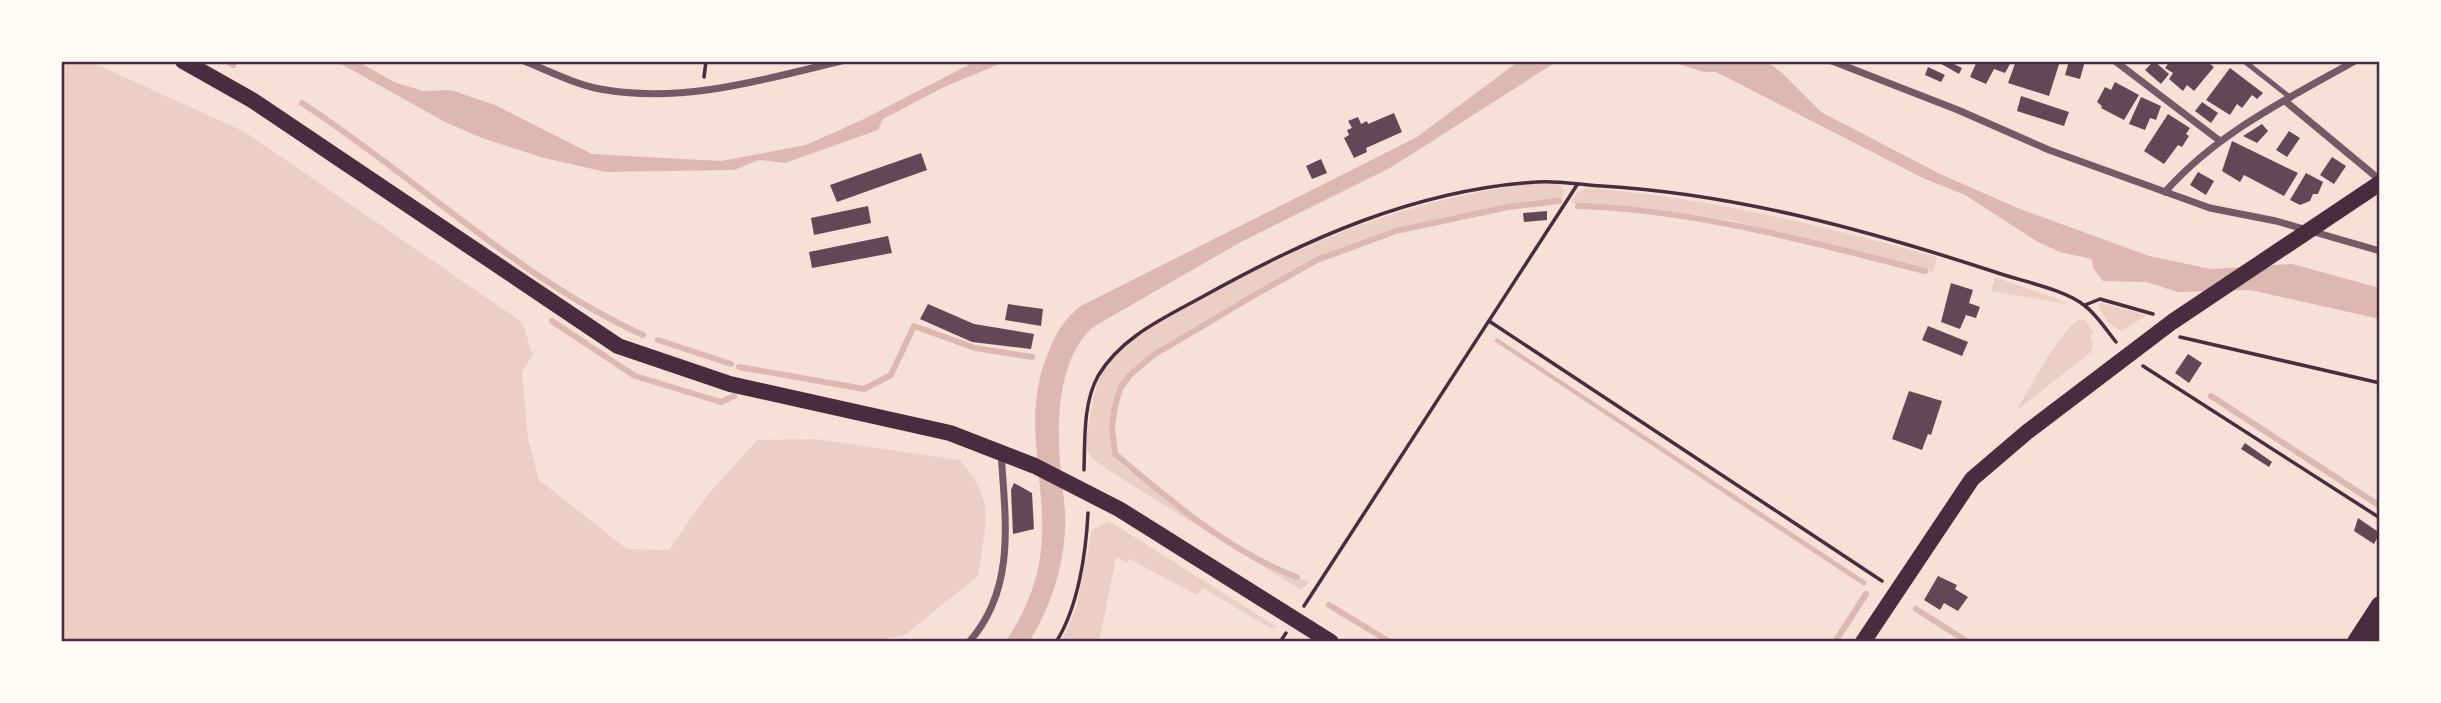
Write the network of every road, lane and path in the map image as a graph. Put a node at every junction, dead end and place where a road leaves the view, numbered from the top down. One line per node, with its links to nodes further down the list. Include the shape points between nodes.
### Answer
1 (183, 61): 20 (main road, via 252,100 618,346 730,384 950,433)
2 (524, 61): 3 (street, via 599,89 636,93 707,92)
3 (841, 61)
4 (1832, 61): 12 (street)
5 (2115, 61): 9 (street)
6 (2244, 61): 8 (lane)
7 (2355, 61): 8 (street)
8 (2288, 100): 9 (street); 10 (street)
9 (2220, 141): 12 (street)
10 (2380, 181): 13 (main road)
11 (1577, 185): 15 (path, via 1718,198 1823,222 1932,252); 16 (path); 21 (path, via 1560,181 1508,185 1386,212 1285,251 1157,322 1129,340 1096,379)
12 (2165, 192): 13 (street, via 2210,208)
13 (2310, 230): 14 (street); 17 (main road)
14 (2380, 251)
15 (2085, 305): 17 (path, via 2099,299 2143,310); 18 (path)
16 (1489, 321): 23 (path); 25 (path)
17 (2170, 324): 18 (main road); 19 (path)
18 (2128, 356): 22 (path); 23 (main road, via 1972,479)
19 (2380, 383)
20 (1002, 452): 21 (main road); 27 (street, via 1004,570 989,612)
21 (1079, 487): 25 (main road); 28 (path, via 1088,515 1078,580)
22 (2380, 518)
23 (1895, 590): 30 (main road)
24 (2380, 605): 31 (highway)
25 (1294, 620): 29 (main road)
26 (2380, 630): 32 (highway)
27 (969, 642)
28 (1056, 642)
29 (1331, 642)
30 (1863, 642)
31 (2356, 642)
32 (2372, 642)

